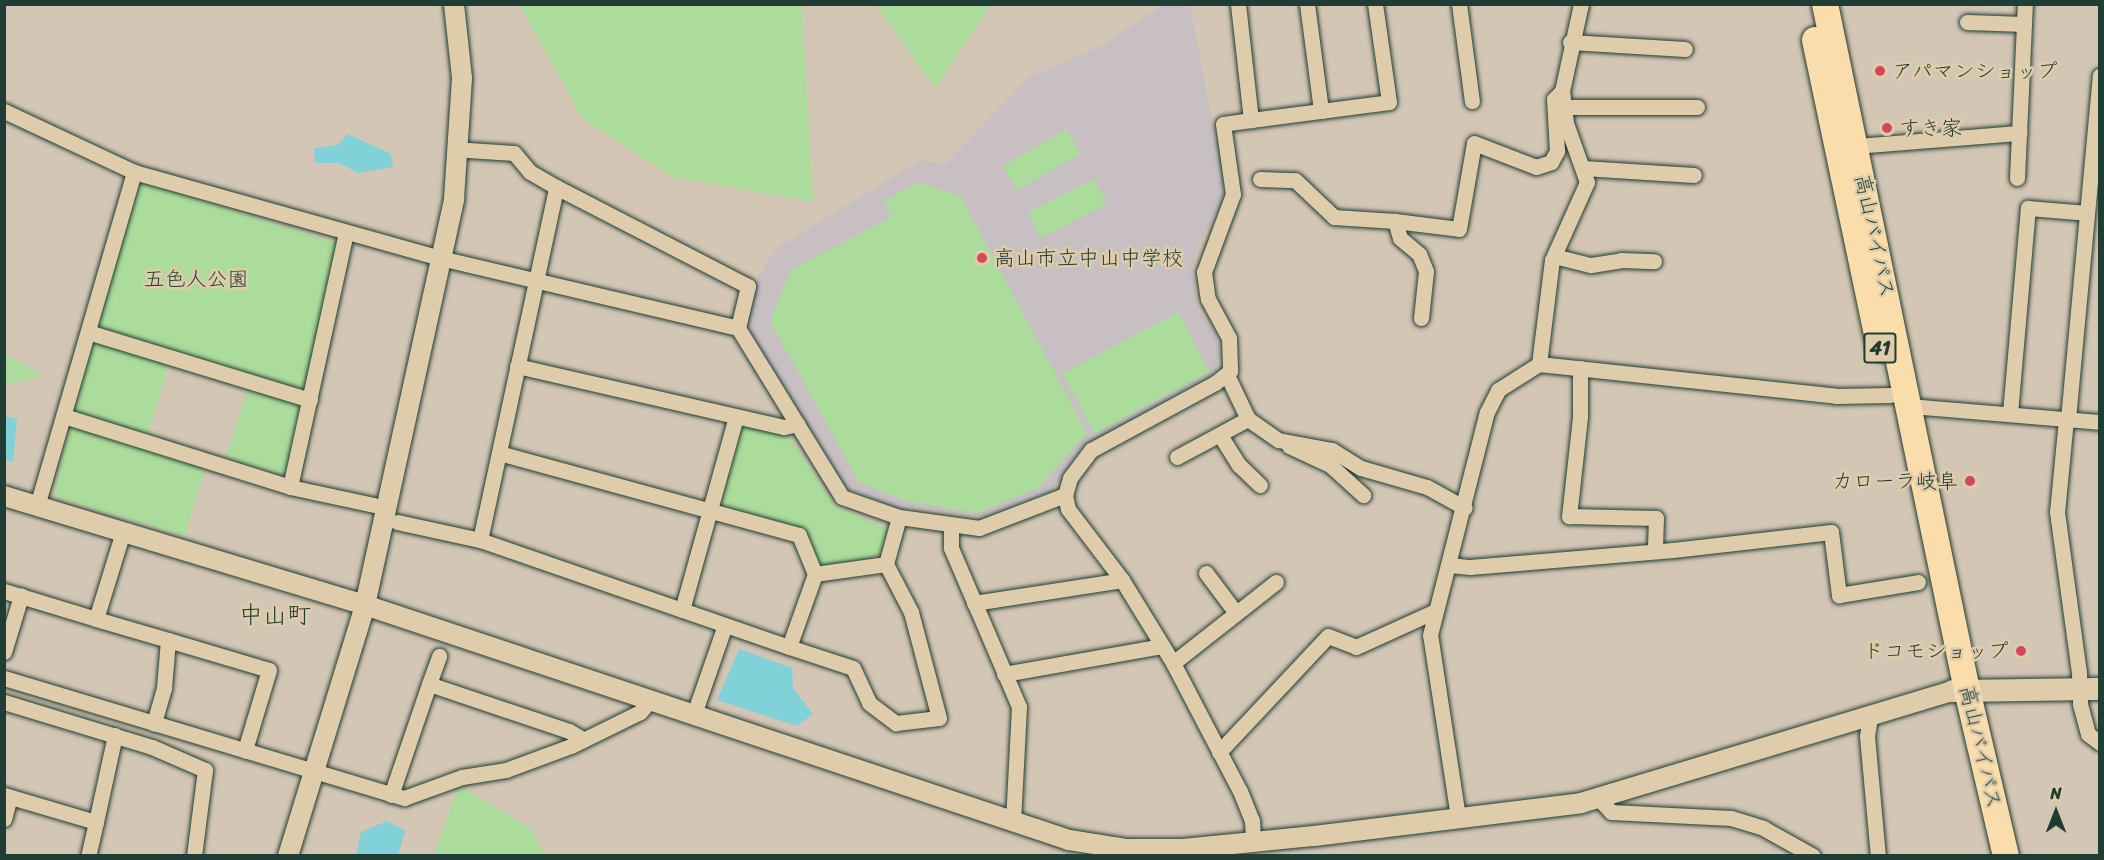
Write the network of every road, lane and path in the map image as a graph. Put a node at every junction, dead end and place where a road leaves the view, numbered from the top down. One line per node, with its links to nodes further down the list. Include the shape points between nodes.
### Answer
1 (454, 4): 35 (street, via 462,78 459,148 454,198)
2 (1238, 4): 21 (street)
3 (1307, 4): 20 (street)
4 (1375, 4): 20 (street, via 1389,102)
5 (1459, 4): 16 (street)
6 (1581, 4): 12 (street)
7 (1809, 4): 46 (highway, 高山バイパス / 41)
8 (1825, 4): 23 (highway, 高山バイパス / 41)
9 (2025, 4): 11 (street)
10 (1967, 22): 11 (street)
11 (2024, 24): 22 (street)
12 (1570, 42): 13 (street); 15 (street)
13 (1685, 49)
14 (2100, 75): 31 (street)
15 (1562, 91): 17 (street); 32 (street, via 1554,99 1557,151 1551,162 1536,167 1474,142 1459,229)
16 (1472, 101)
17 (1566, 107): 18 (street); 25 (street, via 1566,123)
18 (1697, 107)
19 (4, 111): 26 (street)
20 (1321, 111): 21 (street)
21 (1251, 120): 44 (street, via 1223,124 1233,194 1203,272 1208,299 1232,348 1232,366)
22 (2019, 133): 23 (street); 28 (street)
23 (1856, 146): 46 (highway, 高山バイパス / 41)
24 (468, 150): 30 (street, via 514,153 530,172)
25 (1583, 168): 27 (street); 34 (street, via 1587,182)
26 (134, 172): 33 (street); 40 (street)
27 (1694, 175)
28 (2017, 178)
29 (1260, 179): 32 (street, via 1295,180 1334,217)
30 (556, 187): 37 (street); 39 (street, via 748,286)
31 (2087, 213): 47 (street, via 2028,208); 51 (street)
32 (1395, 221): 38 (street, via 1400,238 1419,255 1426,271)
33 (346, 233): 35 (street); 45 (street)
34 (1554, 256): 36 (street, via 1591,265 1621,260); 41 (street)
35 (440, 258): 37 (street); 83 (street)
36 (1653, 261)
37 (536, 280): 39 (street); 42 (street)
38 (1421, 318)
39 (738, 328): 53 (street)
40 (88, 332): 45 (street); 48 (street)
41 (1539, 364): 43 (street); 65 (street, via 1493,395)
42 (517, 366): 49 (street); 56 (street)
43 (1580, 368): 46 (street); 72 (street, via 1580,417 1569,516 1656,518)
44 (1227, 375): 50 (street); 60 (street, via 1090,450 1070,478)
45 (310, 400): 59 (street)
46 (1900, 401): 47 (street); 99 (highway, 高山バイパス / 41)
47 (2010, 413): 51 (street)
48 (64, 416): 59 (street); 64 (street)
49 (736, 417): 53 (street, via 784,427); 66 (street)
50 (1248, 419): 54 (street); 55 (street)
51 (2067, 419): 52 (street); 98 (street, via 2057,512)
52 (2100, 422)
53 (798, 424): 67 (street, via 842,497)
54 (1220, 435): 57 (street); 58 (street, via 1239,465)
55 (1278, 440): 61 (street, via 1330,465); 65 (street, via 1332,450 1361,468 1427,487)
56 (499, 453): 66 (street); 71 (street)
57 (1177, 457)
58 (1260, 485)
59 (290, 487): 63 (street)
60 (1065, 495): 69 (street, via 979,528); 77 (street, via 1068,508)
61 (1363, 495)
62 (4, 496): 64 (street)
63 (374, 505)
64 (37, 506): 70 (street)
65 (1465, 508): 74 (street)
66 (711, 509): 76 (street, via 800,535); 84 (street)
67 (899, 517): 69 (street); 73 (street)
68 (397, 522): 71 (street)
69 (951, 526): 82 (street, via 951,548)
70 (123, 532): 83 (street); 87 (street)
71 (480, 540): 84 (street)
72 (1655, 551): 74 (street, via 1470,567); 79 (street, via 1832,532 1839,595)
73 (886, 564): 76 (street); 91 (street, via 911,612 939,718 896,723 869,703 853,668)
74 (1450, 565): 85 (street)
75 (1206, 573): 86 (street)
76 (815, 574): 91 (street)
77 (1122, 580): 82 (street); 90 (street)
78 (1276, 582): 86 (street)
79 (1918, 582)
80 (4, 591): 81 (street)
81 (21, 596): 87 (street); 92 (street)
82 (974, 603): 95 (street)
83 (365, 605): 100 (street); 110 (street)
84 (682, 610): 88 (street)
85 (1433, 612): 109 (street, via 1356,647 1328,636); 114 (street, via 1430,635)
86 (1236, 613): 94 (street)
87 (96, 619): 89 (street)
88 (725, 625): 91 (street); 102 (street)
89 (168, 640): 104 (street, via 164,688); 108 (street, via 268,670)
90 (1162, 646): 94 (street); 95 (street)
91 (789, 647)
92 (4, 652)
93 (439, 656): 97 (street)
94 (1173, 663): 109 (street)
95 (1004, 674): 116 (street, via 1019,707)
96 (4, 678): 104 (street)
97 (429, 684): 106 (street, via 569,731); 111 (street)
98 (2089, 689): 99 (main road); 107 (street, via 2088,734)
99 (1960, 690): 103 (street); 125 (highway, 高山バイパス / 41); 126 (highway, 高山バイパス / 41)
100 (650, 701): 102 (street); 106 (street, via 640,712)
101 (4, 702): 105 (street)
102 (694, 714): 116 (street)
103 (1870, 717): 113 (street); 124 (street, via 1867,736)
104 (154, 724): 108 (street)
105 (115, 735): 117 (street); 121 (street, via 205,770)
106 (584, 740): 111 (street, via 506,770 462,777 404,798)
107 (2100, 743)
108 (245, 750): 110 (street)
109 (1219, 752): 118 (street, via 1252,820)
110 (313, 771): 111 (street); 122 (street)
111 (391, 795)
112 (7, 796): 115 (street); 117 (street)
113 (1600, 800): 114 (street); 123 (street, via 1611,812 1731,818 1763,828)
114 (1458, 818): 118 (street)
115 (4, 819)
116 (1012, 821): 119 (street)
117 (96, 822): 120 (street)
118 (1253, 849): 119 (street)
119 (1084, 850)
120 (88, 855)
121 (194, 855)
122 (288, 855)
123 (1813, 855)
124 (1878, 855)
125 (1988, 855)
126 (2006, 855)

